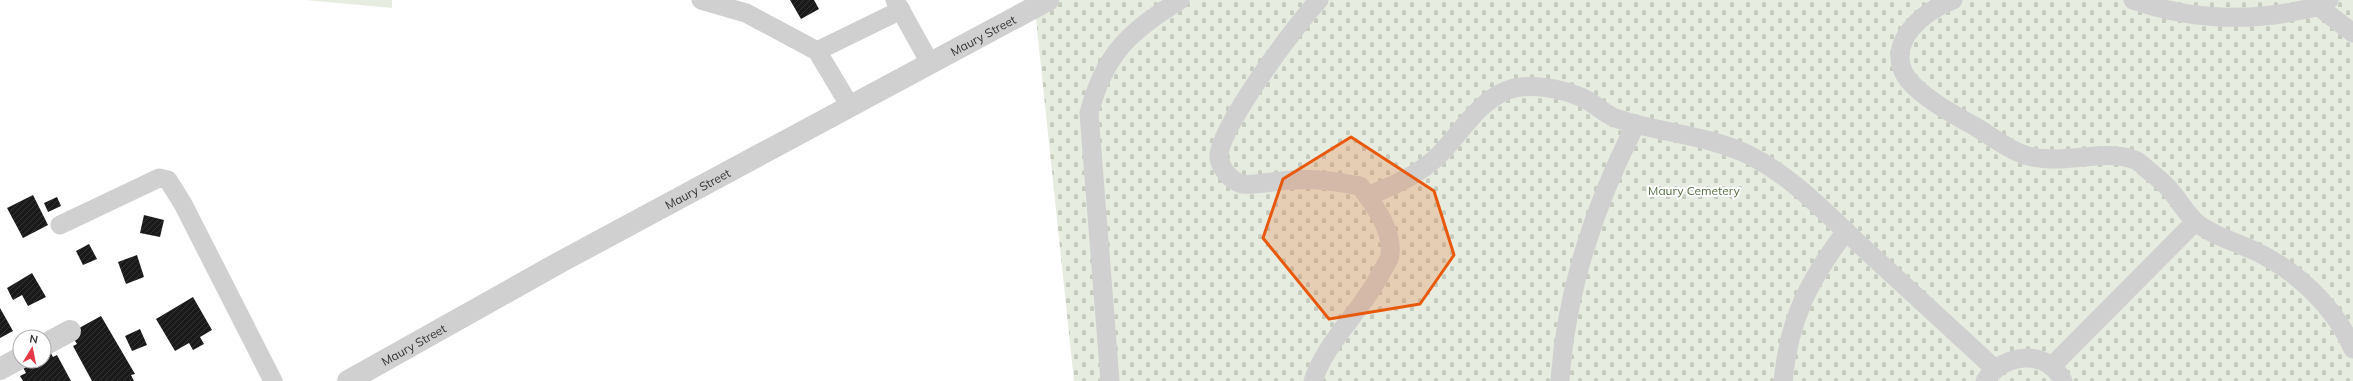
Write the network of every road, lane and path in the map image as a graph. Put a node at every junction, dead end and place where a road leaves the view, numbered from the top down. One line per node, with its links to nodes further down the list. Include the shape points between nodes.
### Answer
1 (701, 0): 10 (lane, via 746,13)
2 (1048, 0): 11 (street, Maury Street)
3 (1180, 0): 27 (lane, via 1124,40 1094,93 1089,113)
4 (1319, 0): 14 (lane, via 1301,18 1253,88 1225,134 1219,157 1224,172 1242,184 1319,178 1360,186)
5 (1953, 0): 15 (lane, via 1920,19 1907,32 1900,54 1905,75 1932,101 2024,155 2045,159 2078,159 2109,154 2136,160 2169,188)
6 (2133, 0): 7 (lane, via 2164,10 2209,16 2263,17)
7 (2324, 3): 9 (lane)
8 (898, 5): 10 (lane); 11 (lane)
9 (2353, 34)
10 (816, 51): 12 (lane)
11 (930, 63): 12 (street, Maury Street)
12 (850, 106): 26 (street, Maury Street, via 564,260)
13 (1636, 124): 14 (lane, via 1612,117 1583,98 1559,91 1530,87 1509,89 1488,100 1438,156 1418,172 1396,185); 17 (lane, via 1720,144 1750,156 1791,181); 29 (lane, via 1620,154 1601,202 1575,281 1562,348)
14 (1367, 196): 28 (lane, via 1387,229 1390,254 1378,279 1319,363)
15 (2195, 222): 20 (lane, via 2206,230 2262,254 2290,272 2326,305); 23 (lane)
16 (60, 225): 25 (lane, via 159,178 168,180 183,204)
17 (1846, 231): 24 (lane); 30 (lane, via 1810,283 1792,333)
18 (70, 331): 19 (street)
19 (52, 341)
20 (2353, 349)
21 (12, 362): 22 (street)
22 (0, 369)
23 (2057, 374): 24 (lane, via 2036,359 2022,357 2007,361)
24 (1990, 375)
25 (273, 381)
26 (348, 381)
27 (1110, 381)
28 (1314, 381)
29 (1560, 381)
30 (1783, 381)

